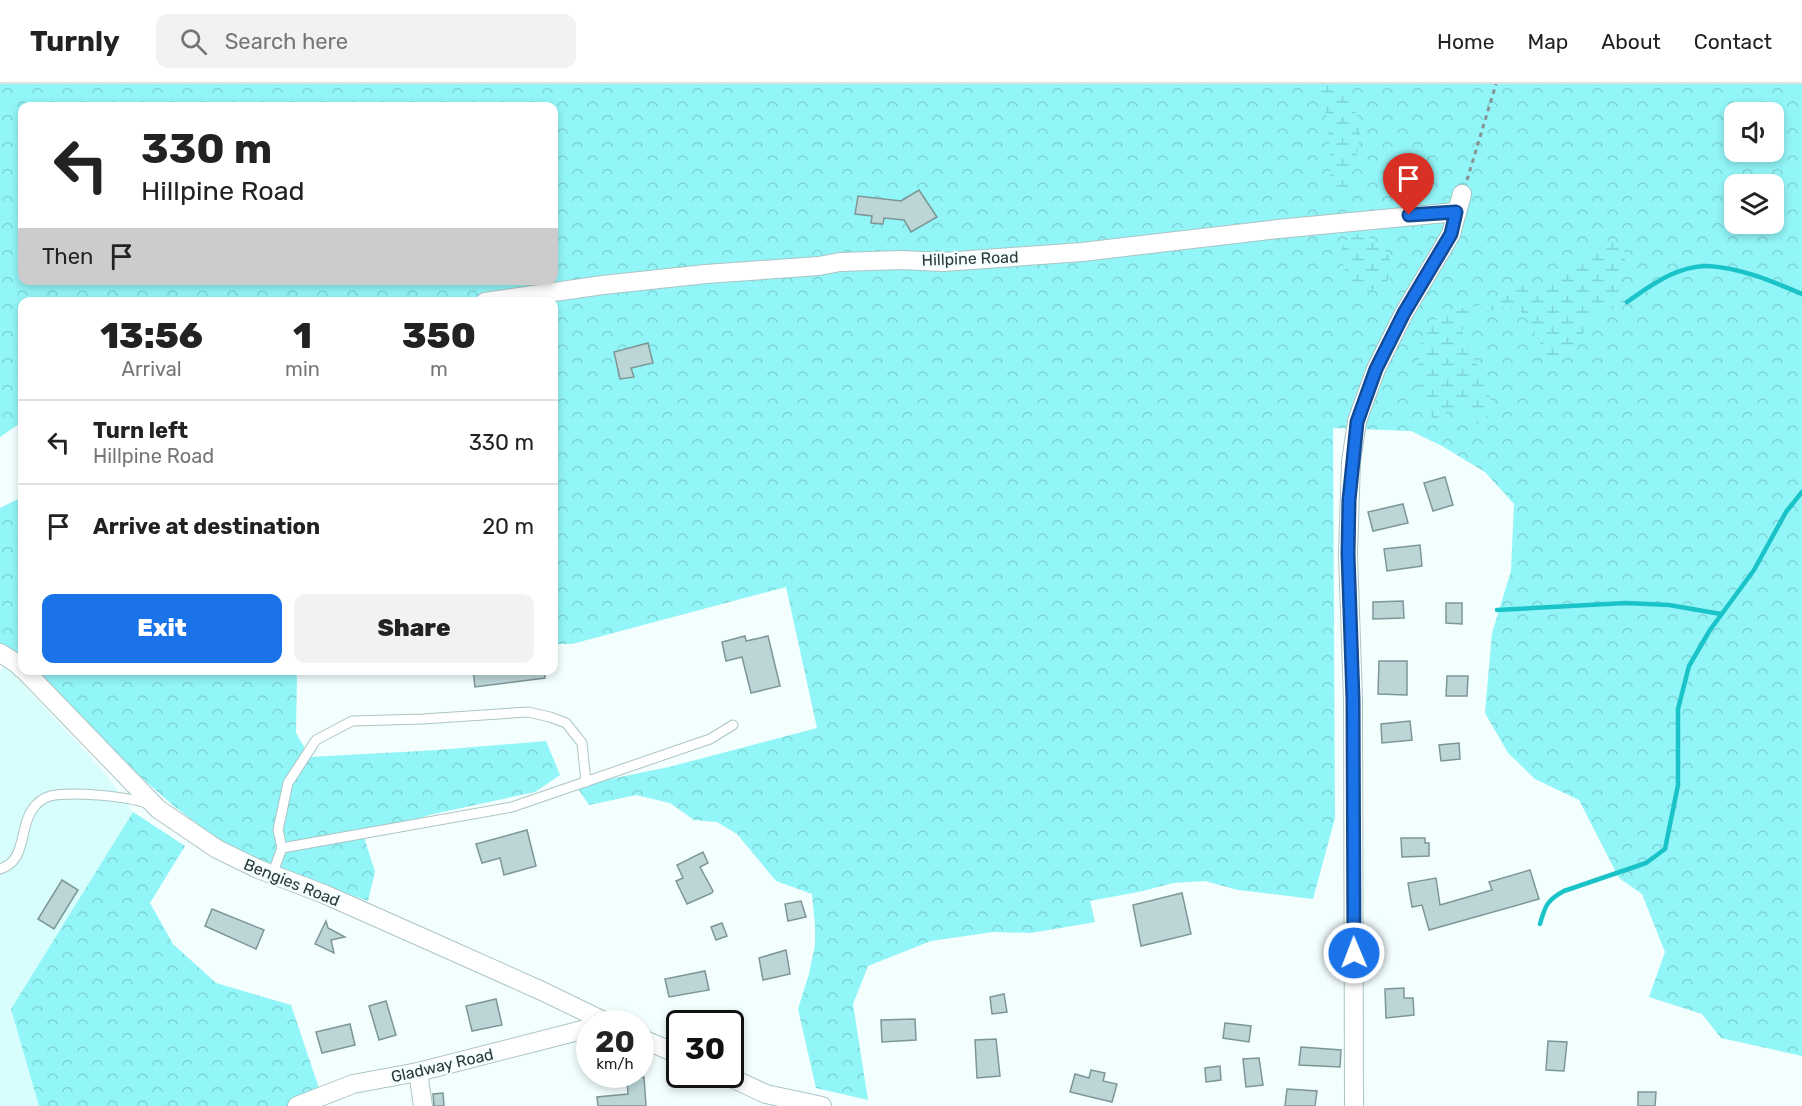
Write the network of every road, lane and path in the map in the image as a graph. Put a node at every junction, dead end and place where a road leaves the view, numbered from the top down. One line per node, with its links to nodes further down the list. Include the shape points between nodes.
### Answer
1 (1496, 84): 2 (path)
2 (1462, 194): 3 (street)
3 (1456, 212): 4 (street, Hillpine Road, via 1082,252 943,262 840,262 706,274); 21 (street, via 1451,234 1376,369 1357,422 1352,462 1348,554 1353,699)
4 (520, 297)
5 (0, 653): 6 (street, Bengies Road)
6 (18, 665)
7 (28, 675): 10 (street, Bengies Road)
8 (733, 725): 9 (lane, via 710,739)
9 (586, 782): 11 (lane, via 512,807); 11 (lane, via 582,743 566,723 550,717 528,712 352,721 316,740 288,783 278,830)
10 (158, 809): 12 (lane, via 120,796 48,797 33,807 18,852); 13 (street, Bengies Road, via 218,849)
11 (282, 848): 13 (lane)
12 (0, 869)
13 (272, 875): 14 (street, Bengies Road, via 324,894)
14 (581, 1010)
15 (576, 1032): 16 (street, Gladway Road)
16 (418, 1072): 18 (street, Gladway Road, via 353,1084); 19 (street)
17 (744, 1084): 20 (street, via 766,1094)
18 (297, 1106)
19 (423, 1106)
20 (822, 1106)
21 (1354, 1106)

